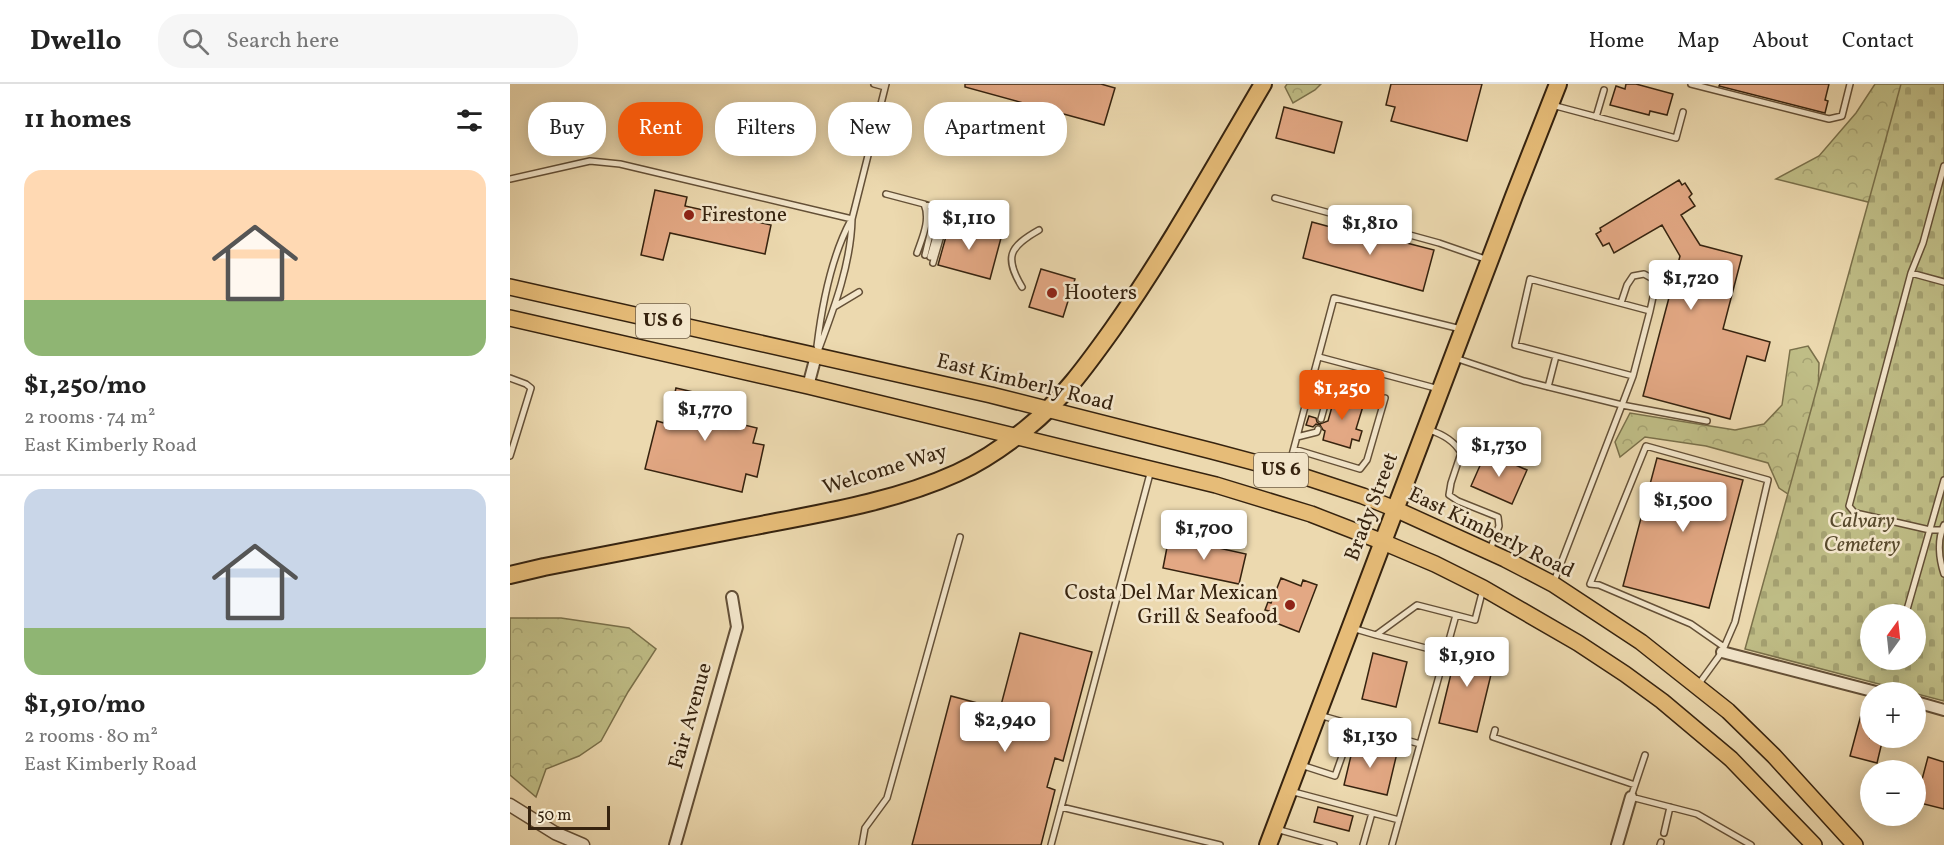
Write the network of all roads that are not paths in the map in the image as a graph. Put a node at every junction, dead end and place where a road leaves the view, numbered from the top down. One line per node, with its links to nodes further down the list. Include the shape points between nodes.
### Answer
1 (874, 84): 6 (lane)
2 (1263, 84): 43 (highway, Welcome Way, via 1132,302)
3 (1558, 84): 8 (highway, Brady Street)
4 (1691, 84): 5 (lane, via 1829,119 1842,116)
5 (1850, 84)
6 (885, 85): 17 (lane)
7 (1604, 90): 10 (lane)
8 (1551, 105): 10 (lane); 20 (highway, Brady Street)
9 (1683, 111): 10 (lane, via 1676,138)
10 (1596, 117)
11 (1944, 166): 21 (lane)
12 (510, 179): 17 (lane, via 590,161 620,164)
13 (886, 194): 15 (lane)
14 (1275, 198): 20 (lane)
15 (924, 204): 16 (lane); 19 (lane, via 926,223)
16 (933, 207): 16 (lane, via 934,218 929,258 941,219)
17 (852, 219): 27 (lane, via 852,240); 31 (lane, via 842,237 822,310)
18 (1039, 230): 24 (lane, via 1015,247 1011,266)
19 (917, 253)
20 (1490, 260): 30 (highway, Brady Street)
21 (1911, 273): 22 (lane); 57 (lane, via 1850,506 1860,514)
22 (1944, 282)
23 (510, 287): 31 (main road, US 6)
24 (1022, 287)
25 (859, 292): 27 (lane)
26 (1621, 303): 28 (lane); 28 (lane, via 1633,276 1644,274 1653,279 1655,288); 32 (lane, via 1530,279 1515,345)
27 (834, 307): 31 (lane)
28 (1650, 310): 35 (lane)
29 (510, 318): 38 (main road, US 6)
30 (1463, 330): 33 (lane, via 1334,298); 34 (highway, Brady Street)
31 (816, 356): 38 (street); 43 (main road, East Kimberly Road / US 6)
32 (1556, 356): 35 (lane); 39 (lane)
33 (1319, 357): 40 (lane); 49 (lane)
34 (1453, 357): 39 (lane); 40 (highway, Brady Street)
35 (1633, 376): 42 (lane)
36 (510, 378): 51 (lane, via 531,388)
37 (1330, 383): 44 (lane)
38 (808, 386): 48 (main road, US 6)
39 (1548, 387): 42 (lane)
40 (1441, 390): 47 (highway, Brady Street)
41 (1385, 398): 50 (lane, via 1367,460 1360,469)
42 (1622, 405): 45 (lane); 63 (lane)
43 (1047, 409): 48 (highway, Welcome Way); 53 (main road, East Kimberly Road / US 6)
44 (1321, 419)
45 (1707, 421)
46 (1318, 429): 49 (lane)
47 (1426, 429): 55 (highway, Brady Street); 60 (lane, via 1442,434 1461,453 1449,495 1498,517 1499,526)
48 (1016, 436): 52 (main road, US 6); 62 (highway, Welcome Way, via 959,472 888,497)
49 (1297, 437): 50 (lane)
50 (1294, 449): 53 (lane)
51 (510, 456)
52 (1151, 469): 59 (main road, US 6, via 1311,514); 86 (lane)
53 (1287, 471): 55 (main road, East Kimberly Road / US 6)
54 (1944, 480): 57 (lane)
55 (1395, 509): 59 (highway, Brady Street); 60 (main road, East Kimberly Road / US 6)
56 (1943, 528): 57 (lane); 61 (lane)
57 (1930, 530): 66 (lane)
58 (960, 537): 94 (lane, via 887,798 865,828)
59 (1383, 542): 64 (main road, US 6); 68 (highway, Brady Street)
60 (1489, 551): 63 (main road, East Kimberly Road / US 6)
61 (1944, 574)
62 (510, 575)
63 (1553, 584): 72 (main road, East Kimberly Road / US 6, via 1641,642)
64 (1483, 588): 67 (lane, via 1475,620); 103 (main road, US 6, via 1578,643 1662,701 1731,759)
65 (732, 597): 93 (street, Fair Avenue, via 737,627)
66 (1909, 604)
67 (1456, 615): 69 (lane, via 1416,605); 71 (lane)
68 (1350, 627): 69 (lane); 76 (highway, Brady Street)
69 (1376, 635): 71 (lane)
70 (1723, 649): 70 (lane, via 1735,622 1768,480 1646,447 1590,584 1682,620); 72 (lane); 73 (street)
71 (1444, 653): 79 (lane)
72 (1697, 686): 104 (main road, East Kimberly Road / US 6, via 1773,756)
73 (1860, 687)
74 (1926, 705): 75 (street)
75 (1944, 710)
76 (1318, 715): 77 (lane); 81 (highway, Brady Street)
77 (1353, 725): 79 (lane); 81 (lane, via 1335,776)
78 (1495, 730): 82 (lane, via 1493,737)
79 (1420, 744): 89 (lane)
80 (1646, 755): 82 (lane)
81 (1299, 764): 83 (highway, Brady Street)
82 (1635, 785): 84 (lane)
83 (1289, 791): 88 (lane); 90 (highway, Brady Street)
84 (1631, 797): 87 (lane); 101 (street)
85 (510, 805): 92 (street, via 555,833)
86 (1061, 807): 95 (lane); 96 (lane)
87 (1670, 807): 91 (lane); 102 (lane, via 1697,814)
88 (1372, 813): 89 (lane); 99 (lane)
89 (1399, 820): 100 (lane)
90 (1275, 828): 97 (highway, Brady Street); 98 (lane)
91 (1664, 833)
92 (584, 845)
93 (675, 845)
94 (862, 845)
95 (1051, 845)
96 (1220, 845)
97 (1268, 845)
98 (1334, 845)
99 (1363, 845)
100 (1392, 845)
101 (1617, 845)
102 (1751, 845)
103 (1814, 845)
104 (1855, 845)

